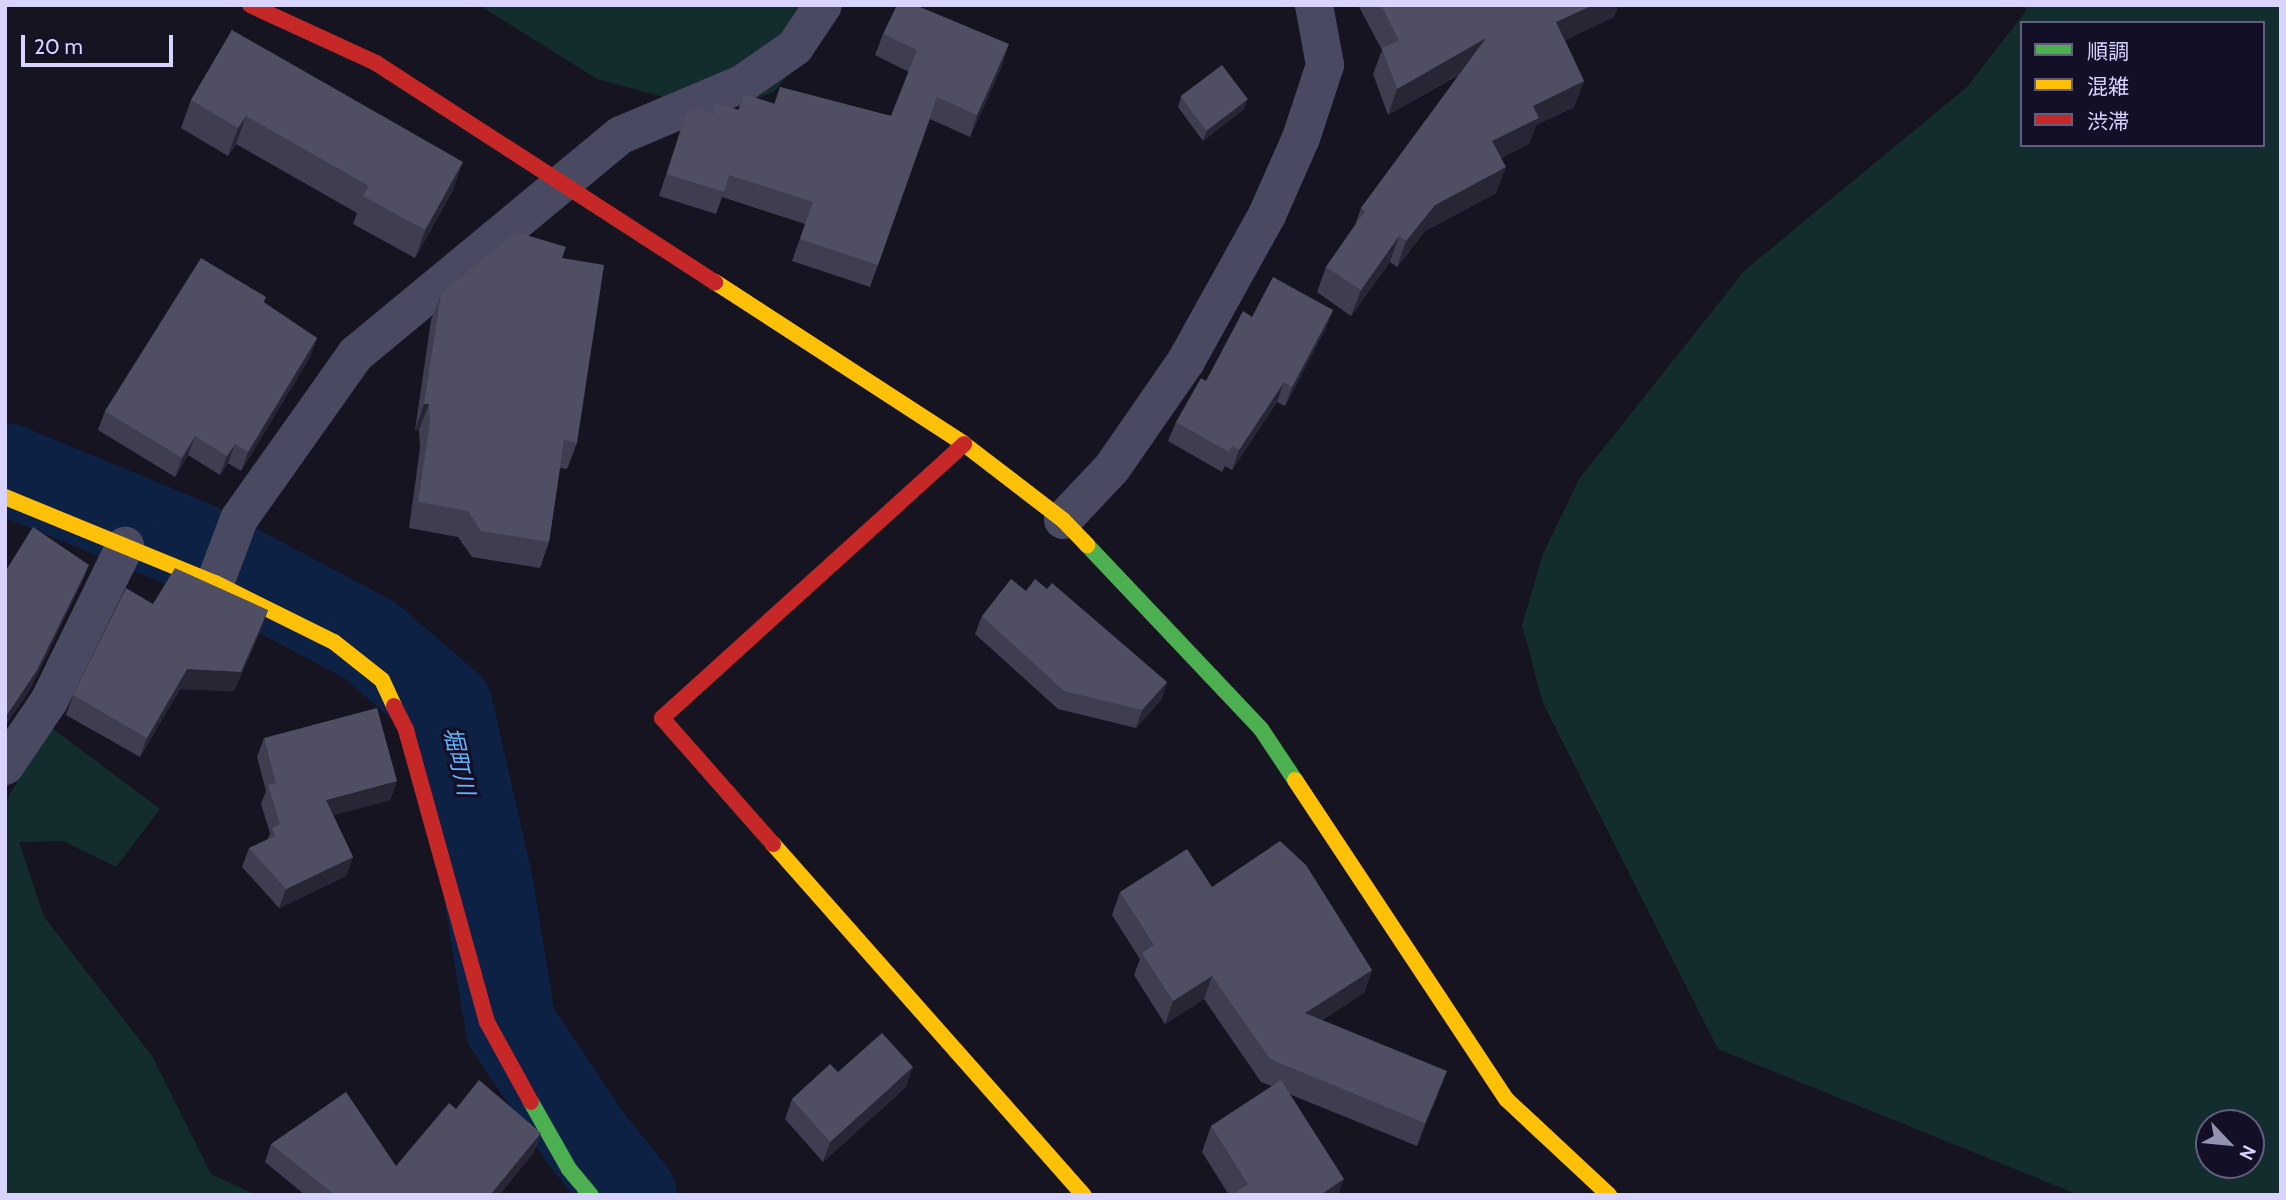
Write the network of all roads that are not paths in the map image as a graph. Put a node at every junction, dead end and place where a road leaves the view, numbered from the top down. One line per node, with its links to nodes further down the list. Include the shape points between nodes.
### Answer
1 (250, 5): 4 (street, via 376,63)
2 (823, 5): 4 (street, via 795,47 742,83 621,135)
3 (1314, 5): 7 (street, via 1325,65 1301,138 1267,215 1186,361 1112,468)
4 (564, 184): 5 (street); 9 (street, via 356,354 239,519)
5 (964, 444): 7 (street); 12 (street, via 662,718)
6 (5, 497): 8 (street)
7 (1063, 520): 13 (street, via 1261,729 1506,1099)
8 (125, 546): 9 (street); 10 (street, via 49,701)
9 (215, 583): 11 (street, via 334,642 382,680 406,730 487,1023 569,1169)
10 (5, 766)
11 (591, 1195)
12 (1084, 1195)
13 (1608, 1195)

